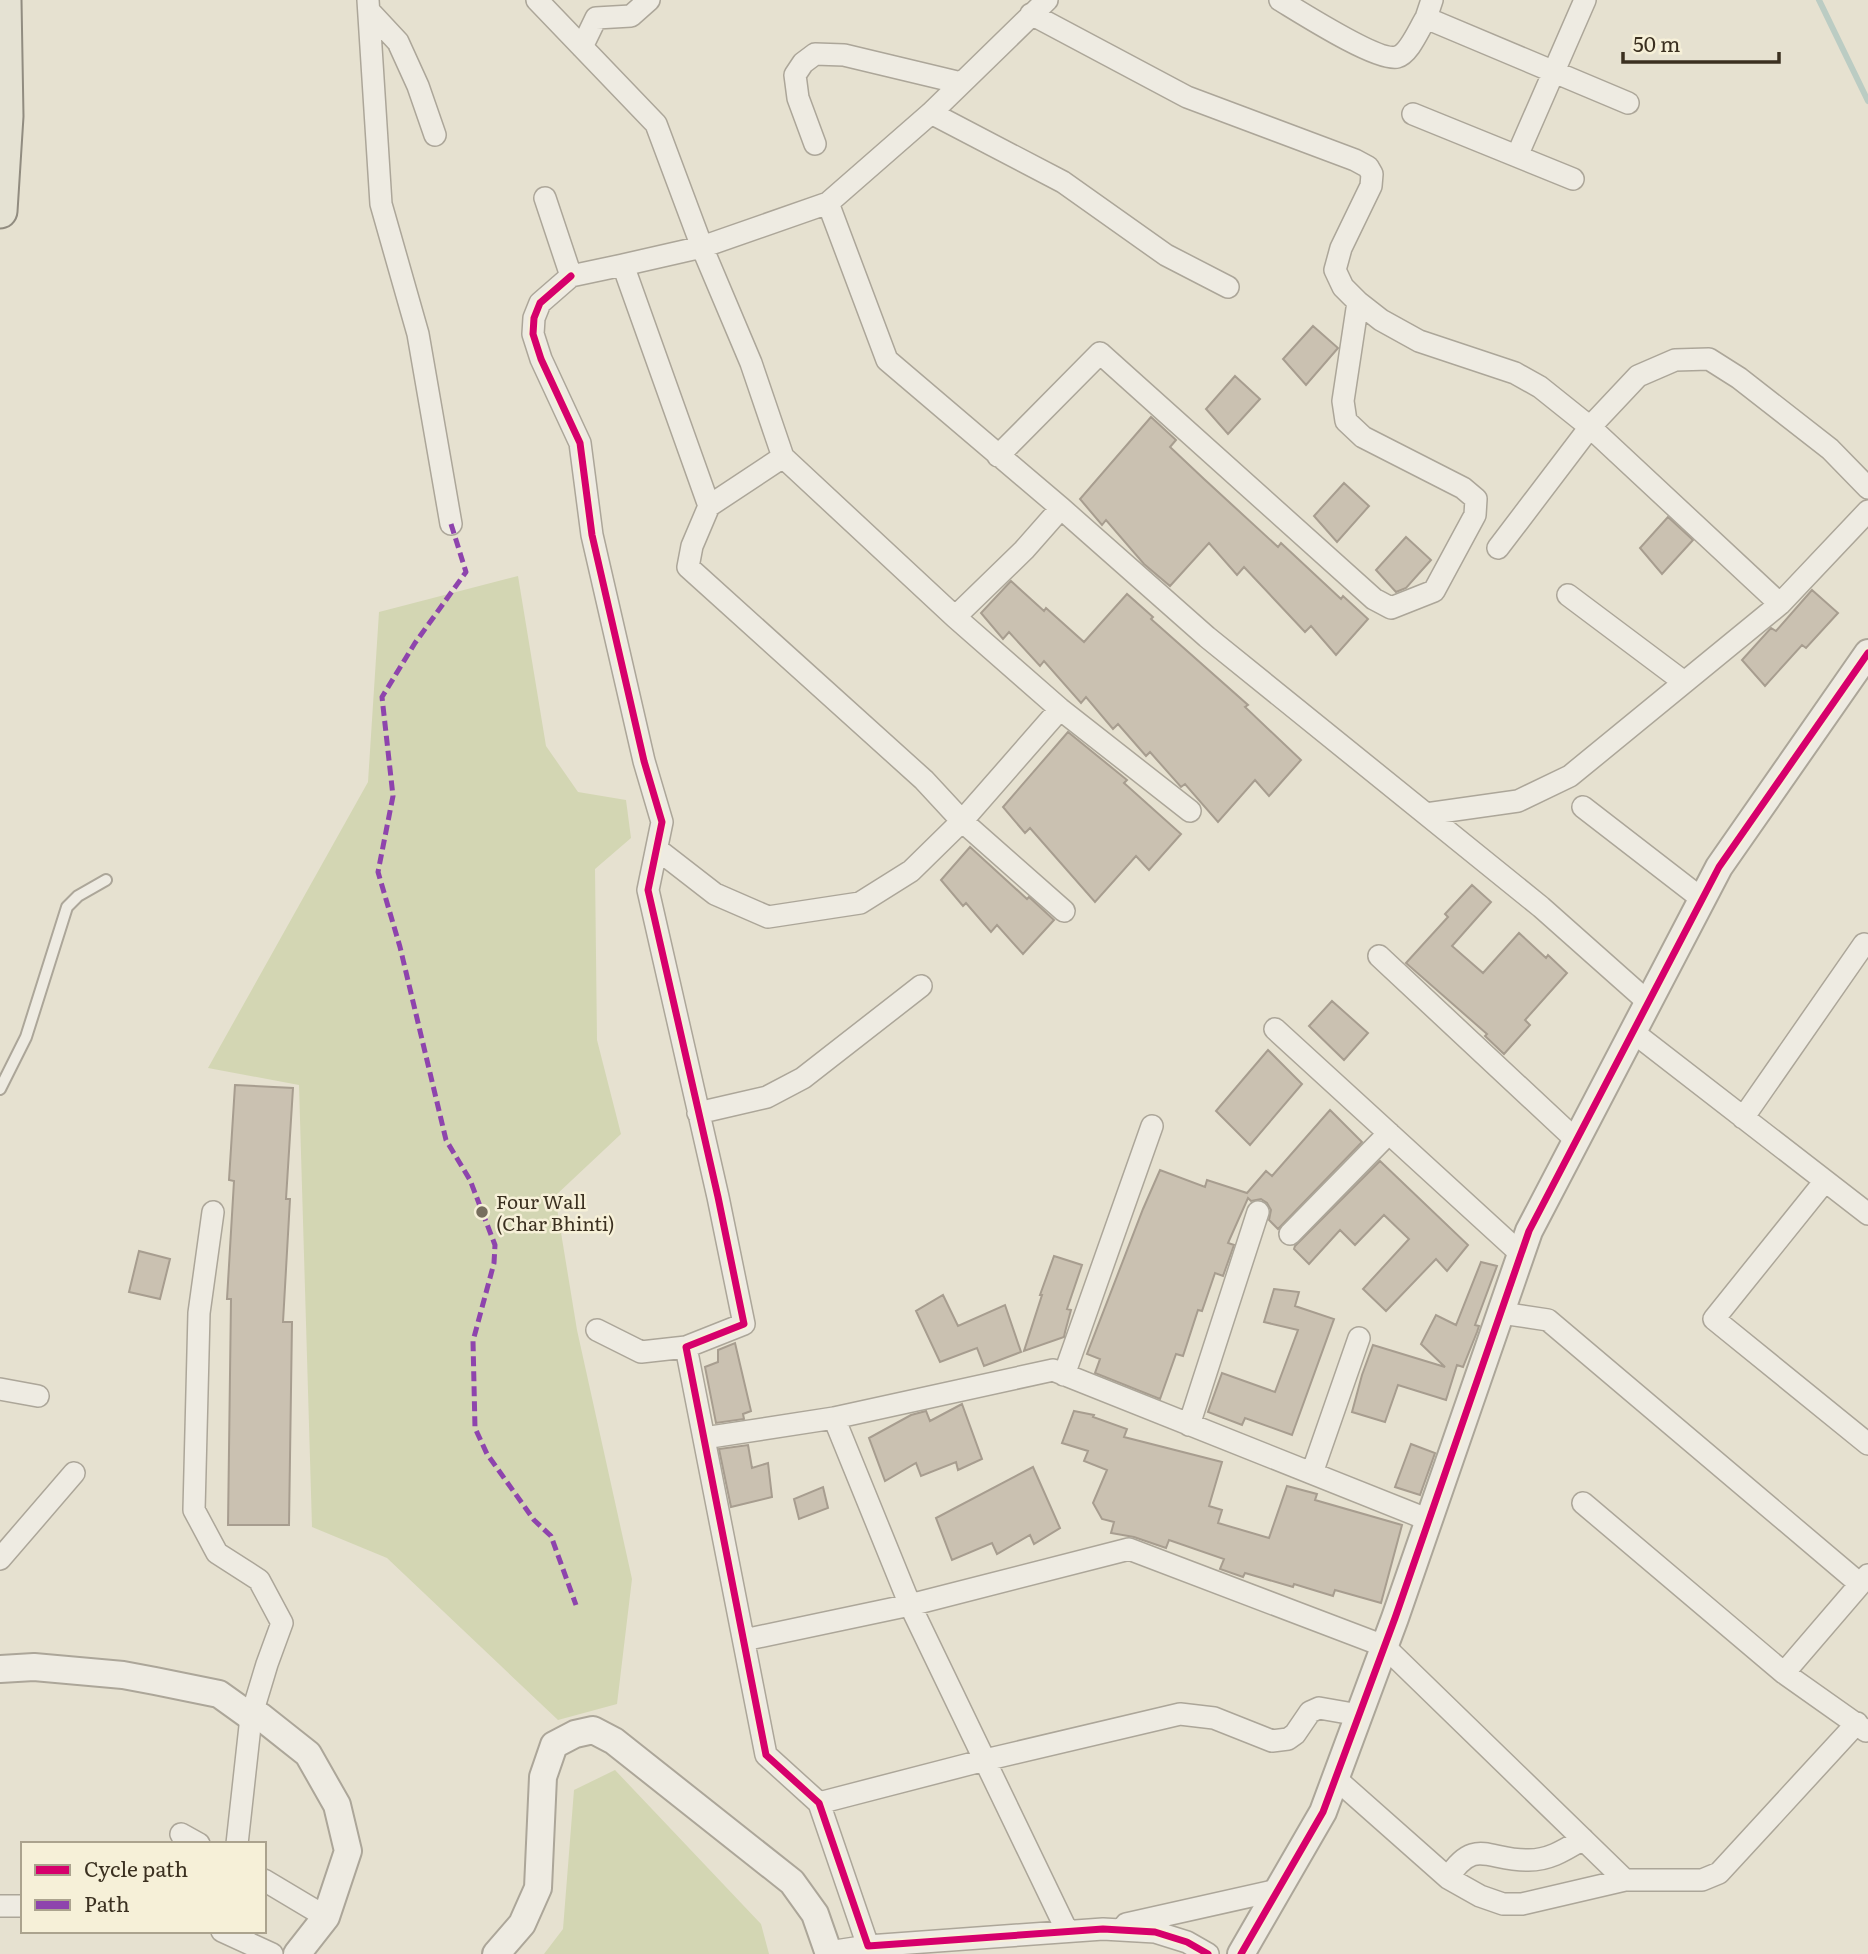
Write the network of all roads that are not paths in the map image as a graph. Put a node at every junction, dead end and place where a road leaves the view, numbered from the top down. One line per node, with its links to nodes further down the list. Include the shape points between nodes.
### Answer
1 (4, 0): 21 (main road, via 6,116)
2 (537, 0): 9 (street)
3 (649, 0): 9 (street, via 631,16 596,18)
4 (1280, 0): 8 (street, via 1376,55 1395,58 1404,53)
5 (1585, 0): 10 (street)
6 (370, 6): 15 (street, via 398,42); 34 (street, via 381,204 418,334)
7 (1039, 7): 11 (street); 26 (street, via 1186,97 1368,167 1371,186 1335,270)
8 (1429, 9): 10 (street)
9 (582, 47): 22 (street, via 656,124)
10 (1554, 72): 12 (street); 17 (street)
11 (961, 83): 13 (street); 16 (street, via 844,55 815,54 795,75 798,98)
12 (1628, 103)
13 (931, 113): 20 (street); 25 (street, via 1062,182 1166,255)
14 (1413, 114): 17 (street)
15 (435, 135)
16 (815, 144)
17 (1517, 156): 18 (street)
18 (1573, 179)
19 (545, 198): 24 (street)
20 (828, 202): 22 (street); 28 (street, via 887,360)
21 (0, 211)
22 (702, 247): 23 (street); 29 (street, via 751,363)
23 (623, 265): 24 (street); 31 (street)
24 (571, 276): 46 (street, via 540,303 533,334 580,443 592,536 662,822)
25 (1228, 286)
26 (1358, 302): 27 (street, via 1419,341 1515,373); 28 (street, via 1343,401 1346,421 1363,436 1476,499 1475,515 1434,591 1391,608 1374,599 1100,353)
27 (1590, 427): 30 (street, via 1638,376 1675,360 1709,359 1830,449); 35 (street); 37 (street)
28 (998, 456): 32 (street)
29 (783, 457): 31 (street); 38 (street)
30 (1868, 488)
31 (709, 506): 45 (street, via 688,567 924,780)
32 (1061, 508): 38 (street); 44 (street, via 1207,637)
33 (1868, 511): 37 (street)
34 (451, 524)
35 (1498, 548)
36 (1568, 595): 40 (street)
37 (1780, 604): 40 (street)
38 (955, 617): 41 (street)
39 (1868, 653): 48 (street, via 1719,867)
40 (1684, 682): 44 (street, via 1570,775 1541,791 1518,801)
41 (1060, 709): 43 (street); 45 (street)
42 (1583, 807): 48 (street)
43 (1190, 811)
44 (1426, 814): 53 (street)
45 (962, 821): 46 (street, via 911,871 860,903 768,917 715,894); 49 (street)
46 (657, 849): 57 (street, via 648,890)
47 (106, 880): 56 (lane, via 67,907 36,1012)
48 (1702, 899): 53 (street)
49 (1064, 912)
50 (1864, 944): 58 (street)
51 (1379, 956): 61 (street)
52 (921, 986): 57 (street, via 803,1078 767,1097)
53 (1648, 1002): 55 (street)
54 (1275, 1029): 60 (street)
55 (1633, 1032): 58 (street); 61 (street)
56 (0, 1089)
57 (698, 1113): 71 (street, via 744,1324)
58 (1744, 1118): 62 (street)
59 (1152, 1126): 72 (street)
60 (1389, 1133): 66 (street); 67 (street)
61 (1576, 1140): 67 (street)
62 (1825, 1181): 65 (street); 78 (street, via 1714,1319)
63 (213, 1212): 91 (street, via 199,1313 194,1510 217,1552 259,1580 282,1623)
64 (1258, 1212): 76 (street)
65 (1868, 1214)
66 (1290, 1234)
67 (1521, 1254): 68 (street)
68 (1501, 1313): 82 (street); 84 (street, via 1548,1320)
69 (597, 1330): 71 (street, via 641,1352)
70 (1359, 1338): 80 (street)
71 (686, 1347): 77 (street)
72 (1065, 1375): 75 (street, via 1053,1370); 76 (street)
73 (0, 1389): 74 (street)
74 (38, 1396)
75 (834, 1418): 77 (street); 85 (street)
76 (1189, 1424): 80 (street)
77 (704, 1438): 86 (street)
78 (1868, 1444)
79 (74, 1473): 83 (street)
80 (1312, 1473): 82 (street)
81 (1583, 1503): 89 (street)
82 (1429, 1520): 87 (street)
83 (0, 1559)
84 (1864, 1579): 89 (street)
85 (910, 1605): 86 (street); 87 (street, via 1129,1549); 93 (street)
86 (744, 1640): 95 (street, via 766,1755)
87 (1384, 1646): 90 (street); 96 (street)
88 (0, 1669): 91 (street, via 34,1667 155,1681 219,1694)
89 (1784, 1673): 92 (street)
90 (1359, 1716): 93 (street, via 1319,1708 1310,1712 1288,1739 1272,1741 1214,1718 1180,1714); 94 (street)
91 (251, 1717): 97 (street); 104 (street, via 260,1716 308,1754 337,1805 348,1851)
92 (1862, 1728): 99 (street, via 1719,1873 1702,1880)
93 (985, 1760): 95 (street); 106 (street)
94 (1335, 1778): 98 (street); 101 (street, via 1323,1812)
95 (819, 1803): 108 (street)
96 (1583, 1839): 98 (street, via 1538,1859 1471,1854); 99 (street)
97 (237, 1842)
98 (1448, 1878): 99 (street, via 1503,1904 1522,1904)
99 (1625, 1880)
100 (266, 1881): 104 (street)
101 (1278, 1889): 105 (street); 115 (street)
102 (0, 1906): 103 (street)
103 (21, 1906)
104 (326, 1917): 112 (street)
105 (1103, 1928): 106 (street); 114 (street, via 1155,1932 1187,1941)
106 (1067, 1931): 109 (street)
107 (226, 1933): 111 (street)
108 (867, 1945): 109 (street); 110 (street)
109 (947, 1946)
110 (829, 1953): 113 (street, via 815,1914 792,1882 614,1741 593,1730 554,1745 543,1777 538,1888 522,1924)
111 (272, 1954)
112 (298, 1954)
113 (496, 1954)
114 (1208, 1954)
115 (1241, 1954)

